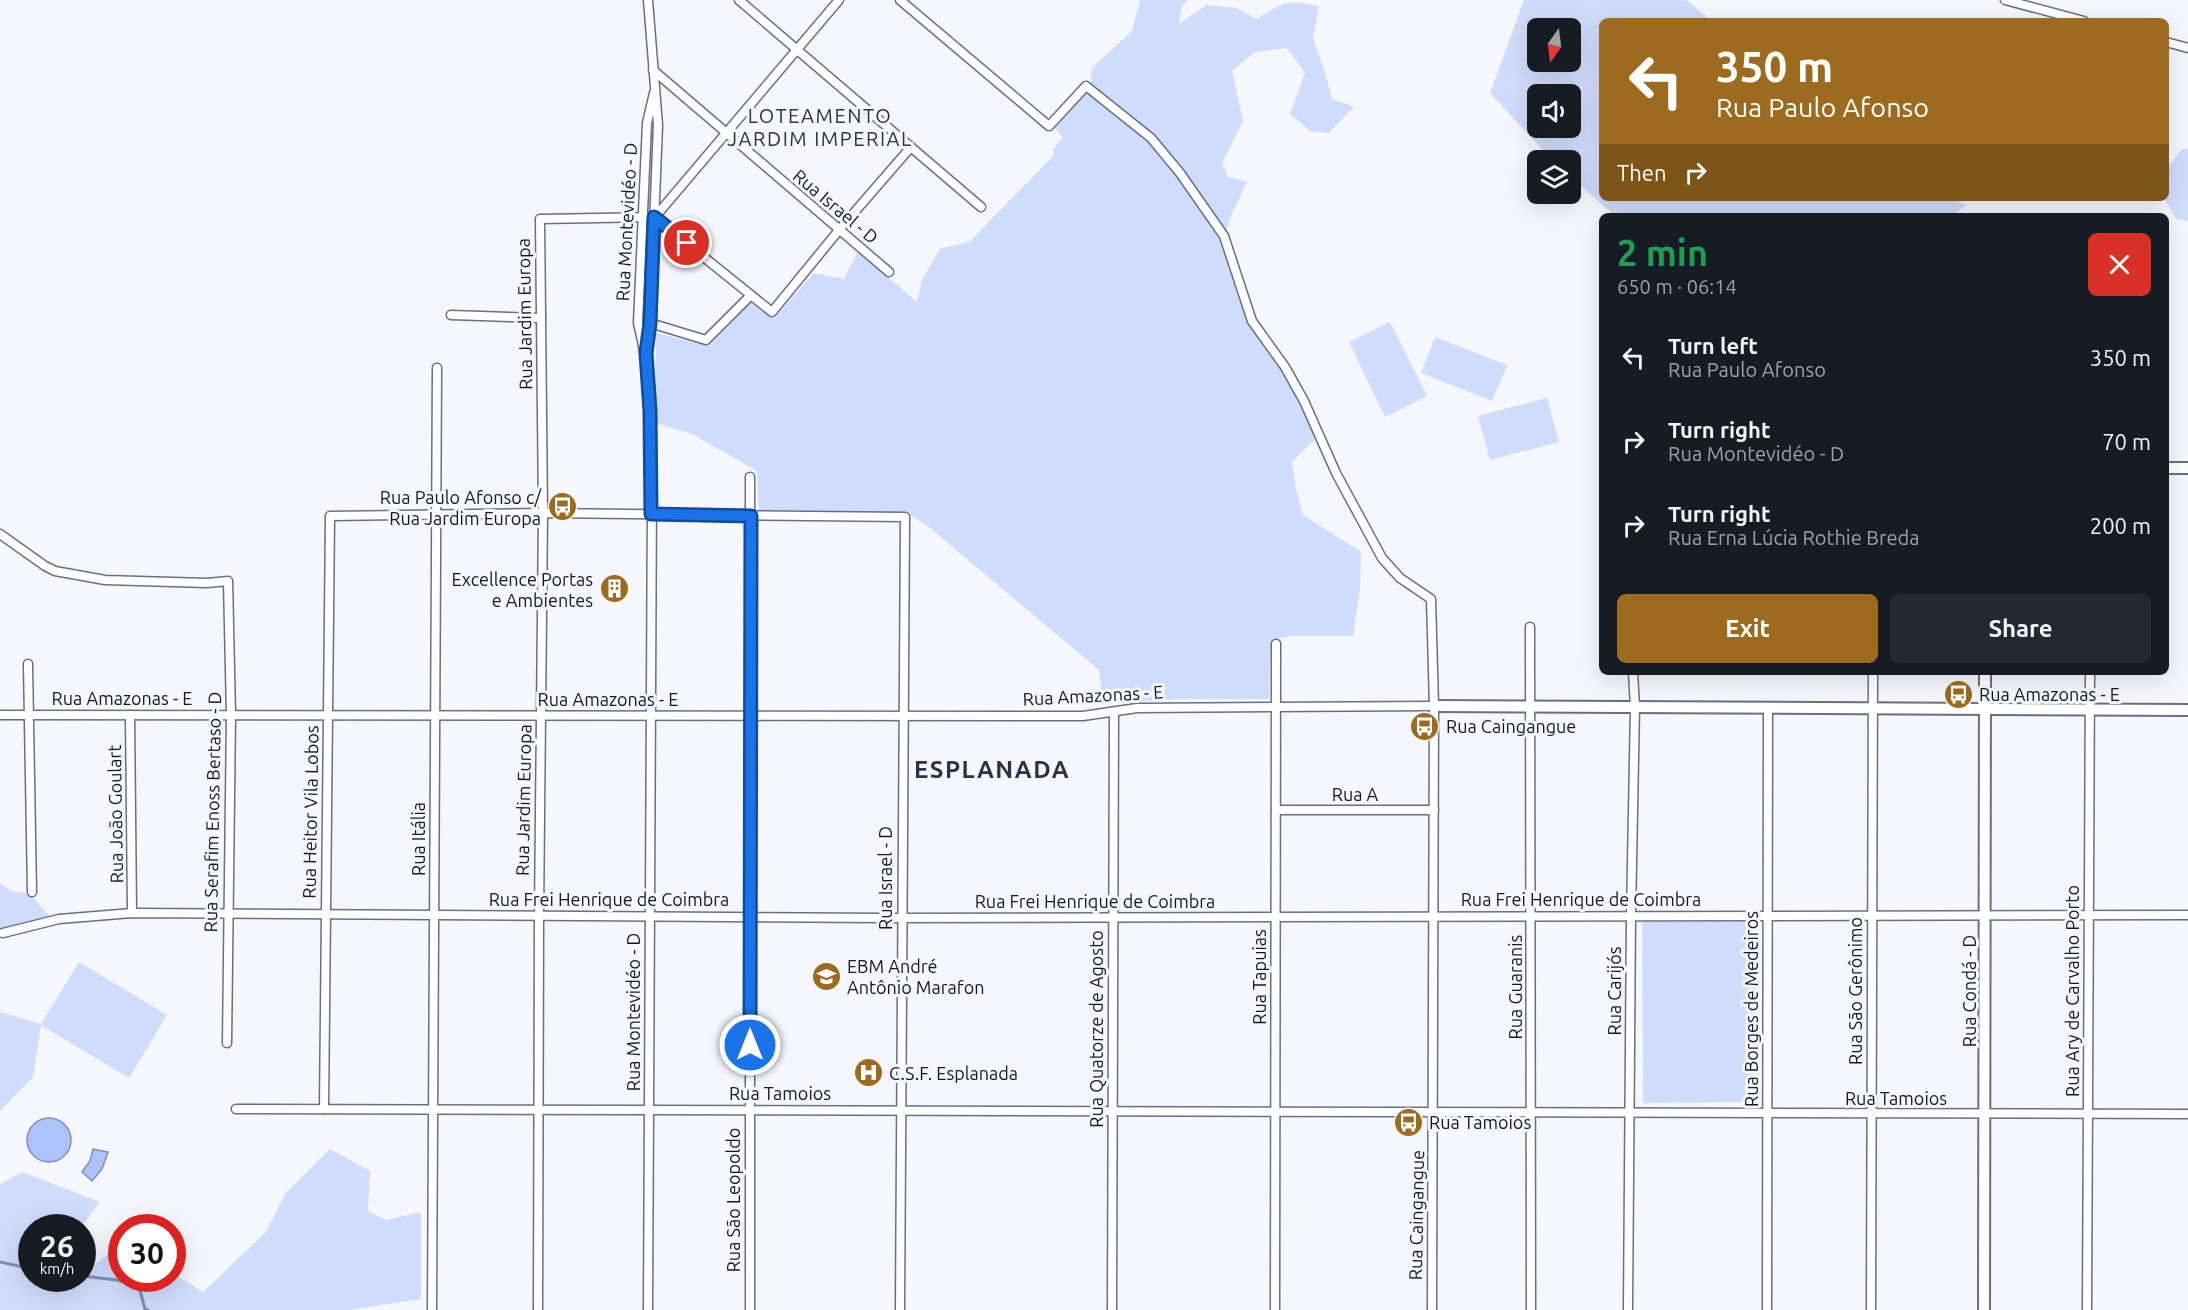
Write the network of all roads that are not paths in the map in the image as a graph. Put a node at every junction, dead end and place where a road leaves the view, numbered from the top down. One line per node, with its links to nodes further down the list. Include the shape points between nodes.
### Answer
1 (648, 0): 10 (street, Rua Montevidéo - D)
2 (739, 0): 9 (street)
3 (839, 0): 9 (street)
4 (900, 0): 42 (street, Rua Caingangue, via 1049,126 1086,86 1151,138 1180,173 1224,236 1252,321 1304,400 1336,473 1382,558 1400,578 1431,599)
5 (2004, 0): 6 (street)
6 (2073, 18)
7 (2169, 43): 8 (street)
8 (2188, 48)
9 (797, 49): 12 (street); 13 (street)
10 (652, 70): 11 (street, Rua Montevidéo - D); 12 (street, Rua Israel - D)
11 (654, 93): 14 (street, Rua Montevidéo - D, via 647,123); 15 (street, Rua Montevidéo - D)
12 (726, 133): 18 (street); 19 (street, Rua Israel - D)
13 (911, 147): 16 (street); 19 (street)
14 (645, 162): 15 (street); 17 (street, Rua Montevidéo - D)
15 (657, 162): 18 (street, Rua Montevidéo - D)
16 (981, 207)
17 (644, 217): 18 (street); 23 (street, Rua Jardim Europa, via 540,219); 25 (street, Rua Montevidéo - D, via 638,323)
18 (654, 217): 21 (street); 24 (street, Rua Montevidéo - D)
19 (839, 230): 20 (street, Rua Israel - D); 21 (street, via 772,312)
20 (889, 272)
21 (751, 295): 24 (street, via 706,340)
22 (451, 315): 23 (street)
23 (541, 318): 30 (street, Rua Jardim Europa)
24 (650, 323): 25 (street, Rua Montevidéo - D)
25 (646, 353): 32 (street, Rua Montevidéo - D)
26 (437, 368): 31 (street, Rua Itália)
27 (2169, 468): 28 (street)
28 (2188, 468)
29 (750, 477): 33 (street, Rua São Leopoldo)
30 (543, 513): 31 (street); 32 (street); 58 (street, Rua Jardim Europa)
31 (435, 514): 56 (street, Rua Heitor Vila Lobos, via 330,516); 57 (street, Rua Itália)
32 (651, 514): 33 (street); 59 (street, Rua Montevidéo - D)
33 (751, 516): 60 (street, Rua São Leopoldo); 61 (street, Rua Israel - D, via 905,517)
34 (0, 534): 55 (street, Rua Serafim Enoss Bertaso - D, via 56,571 105,580 228,581)
35 (1530, 627): 43 (street, Rua Guaranis)
36 (1276, 644): 44 (street, Rua Tapuias)
37 (28, 664): 53 (street)
38 (1633, 675): 45 (street, Rua Carijós)
39 (1873, 675): 47 (street, Rua São Gerônimo)
40 (1985, 675): 48 (street, Rua Condá - D)
41 (2090, 675): 49 (street, Rua Ary de Carvalho Porto)
42 (1434, 706): 43 (street, Rua Amazonas - E); 44 (street, Rua Amazonas - E); 63 (street, Rua Caingangue)
43 (1529, 706): 45 (street, Rua Amazonas - E); 79 (street, Rua Guaranis)
44 (1276, 707): 51 (street, Rua Amazonas - E, via 1137,708); 62 (street, Rua Tapuias)
45 (1635, 707): 46 (street, Rua Amazonas - E); 73 (street, Rua Carijós)
46 (1768, 708): 47 (street, Rua Amazonas - E); 74 (street, Rua Borges de Medeiros)
47 (1873, 708): 48 (street, Rua Amazonas - E); 68 (street, Rua São Gerônimo)
48 (1985, 709): 49 (street, Rua Amazonas - E); 69 (street, Rua Condá - D)
49 (2090, 709): 50 (street, Rua Amazonas - E); 70 (street, Rua Ary de Carvalho Porto)
50 (2188, 710)
51 (1114, 712): 61 (street, Rua Amazonas - E, via 1083,716); 81 (street, Rua Quatorze de Agosto)
52 (0, 715): 53 (street, Rua Amazonas - E)
53 (29, 715): 54 (street, Rua Amazonas - E); 64 (street)
54 (130, 715): 55 (street, Rua Amazonas - E); 65 (street, Rua João Goulart)
55 (231, 715): 56 (street, Rua Amazonas - E); 66 (street, Rua Serafim Enoss Bertaso - D)
56 (328, 715): 57 (street, Rua Amazonas - E); 67 (street, Rua Heitor Vila Lobos)
57 (435, 715): 58 (street, Rua Amazonas - E); 71 (street, Rua Itália)
58 (541, 715): 59 (street, Rua Amazonas - E); 72 (street, Rua Jardim Europa)
59 (651, 715): 60 (street, Rua Amazonas - E); 76 (street, Rua Montevidéo - D)
60 (751, 715): 61 (street, Rua Amazonas - E); 80 (street, Rua São Leopoldo)
61 (903, 715): 82 (street, Rua Israel - D)
62 (1276, 810): 63 (street, Rua A); 77 (street, Rua Tapuias)
63 (1434, 810): 78 (street, Rua Caingangue)
64 (32, 892)
65 (132, 913): 66 (street, Rua Frei Henrique de Coimbra); 83 (street, Rua Frei Henrique de Coimbra, via 59,919)
66 (227, 914): 67 (street, Rua Frei Henrique de Coimbra); 84 (street, Rua Serafim Enoss Bertaso - D)
67 (325, 914): 71 (street, Rua Frei Henrique de Coimbra); 86 (street, Rua Heitor Vila Lobos)
68 (1872, 914): 69 (street, Rua Frei Henrique de Coimbra); 74 (street, Rua Frei Henrique de Coimbra); 98 (street, Rua São Gerônimo)
69 (1986, 914): 70 (street, Rua Frei Henrique de Coimbra); 99 (street, Rua Condá - D)
70 (2089, 914): 75 (street, Rua Frei Henrique de Coimbra); 100 (street, Rua Ary de Carvalho Porto)
71 (434, 915): 72 (street, Rua Frei Henrique de Coimbra); 87 (street, Rua Itália)
72 (539, 915): 76 (street, Rua Frei Henrique de Coimbra); 88 (street, Rua Jardim Europa)
73 (1631, 915): 74 (street, Rua Frei Henrique de Coimbra); 79 (street, Rua Frei Henrique de Coimbra); 96 (street, Rua Carijós)
74 (1767, 915): 97 (street, Rua Borges de Medeiros)
75 (2188, 915)
76 (650, 916): 80 (street, Rua Frei Henrique de Coimbra); 89 (street, Rua Montevidéo - D)
77 (1275, 916): 78 (street, Rua Frei Henrique de Coimbra); 81 (street, Rua Frei Henrique de Coimbra); 93 (street, Rua Tapuias)
78 (1433, 916): 79 (street, Rua Frei Henrique de Coimbra); 94 (street, Rua Caingangue)
79 (1532, 916): 95 (street, Rua Guaranis)
80 (750, 917): 82 (street, Rua Frei Henrique de Coimbra); 90 (street, Rua São Leopoldo)
81 (1113, 917): 82 (street, Rua Frei Henrique de Coimbra); 92 (street, Rua Quatorze de Agosto)
82 (902, 918): 91 (street, Rua Israel - D)
83 (3, 933)
84 (227, 1043)
85 (236, 1109): 86 (street, Rua Tamoios)
86 (324, 1109): 87 (street, Rua Tamoios)
87 (433, 1110): 88 (street, Rua Tamoios); 102 (street, Rua Itália)
88 (538, 1110): 89 (street, Rua Tamoios); 103 (street, Rua Jardim Europa)
89 (649, 1110): 90 (street, Rua Tamoios); 104 (street, Rua Montevidéo - D)
90 (750, 1110): 91 (street, Rua Tamoios); 105 (street, Rua São Leopoldo)
91 (901, 1110): 92 (street, Rua Tamoios); 106 (street, Rua Israel - D)
92 (1113, 1113): 93 (street, Rua Tamoios); 107 (street, Rua Quatorze de Agosto)
93 (1275, 1113): 94 (street, Rua Tamoios); 108 (street, Rua Tapuias)
94 (1434, 1113): 95 (street, Rua Tamoios); 109 (street, Rua Caingangue)
95 (1532, 1114): 96 (street, Rua Tamoios); 110 (street, Rua Guaranis)
96 (1629, 1114): 97 (street, Rua Tamoios); 111 (street, Rua Carijós)
97 (1767, 1114): 98 (street, Rua Tamoios); 112 (street, Rua Borges de Medeiros)
98 (1872, 1114): 99 (street, Rua Tamoios); 113 (street, Rua São Gerônimo)
99 (1985, 1114): 100 (street, Rua Tamoios); 114 (street, Rua Condá - D)
100 (2088, 1114): 101 (street, Rua Tamoios); 115 (street, Rua Ary de Carvalho Porto)
101 (2188, 1114)
102 (432, 1310)
103 (538, 1310)
104 (648, 1310)
105 (750, 1310)
106 (900, 1310)
107 (1112, 1310)
108 (1275, 1310)
109 (1432, 1310)
110 (1532, 1310)
111 (1628, 1310)
112 (1767, 1310)
113 (1871, 1310)
114 (1984, 1310)
115 (2087, 1310)

